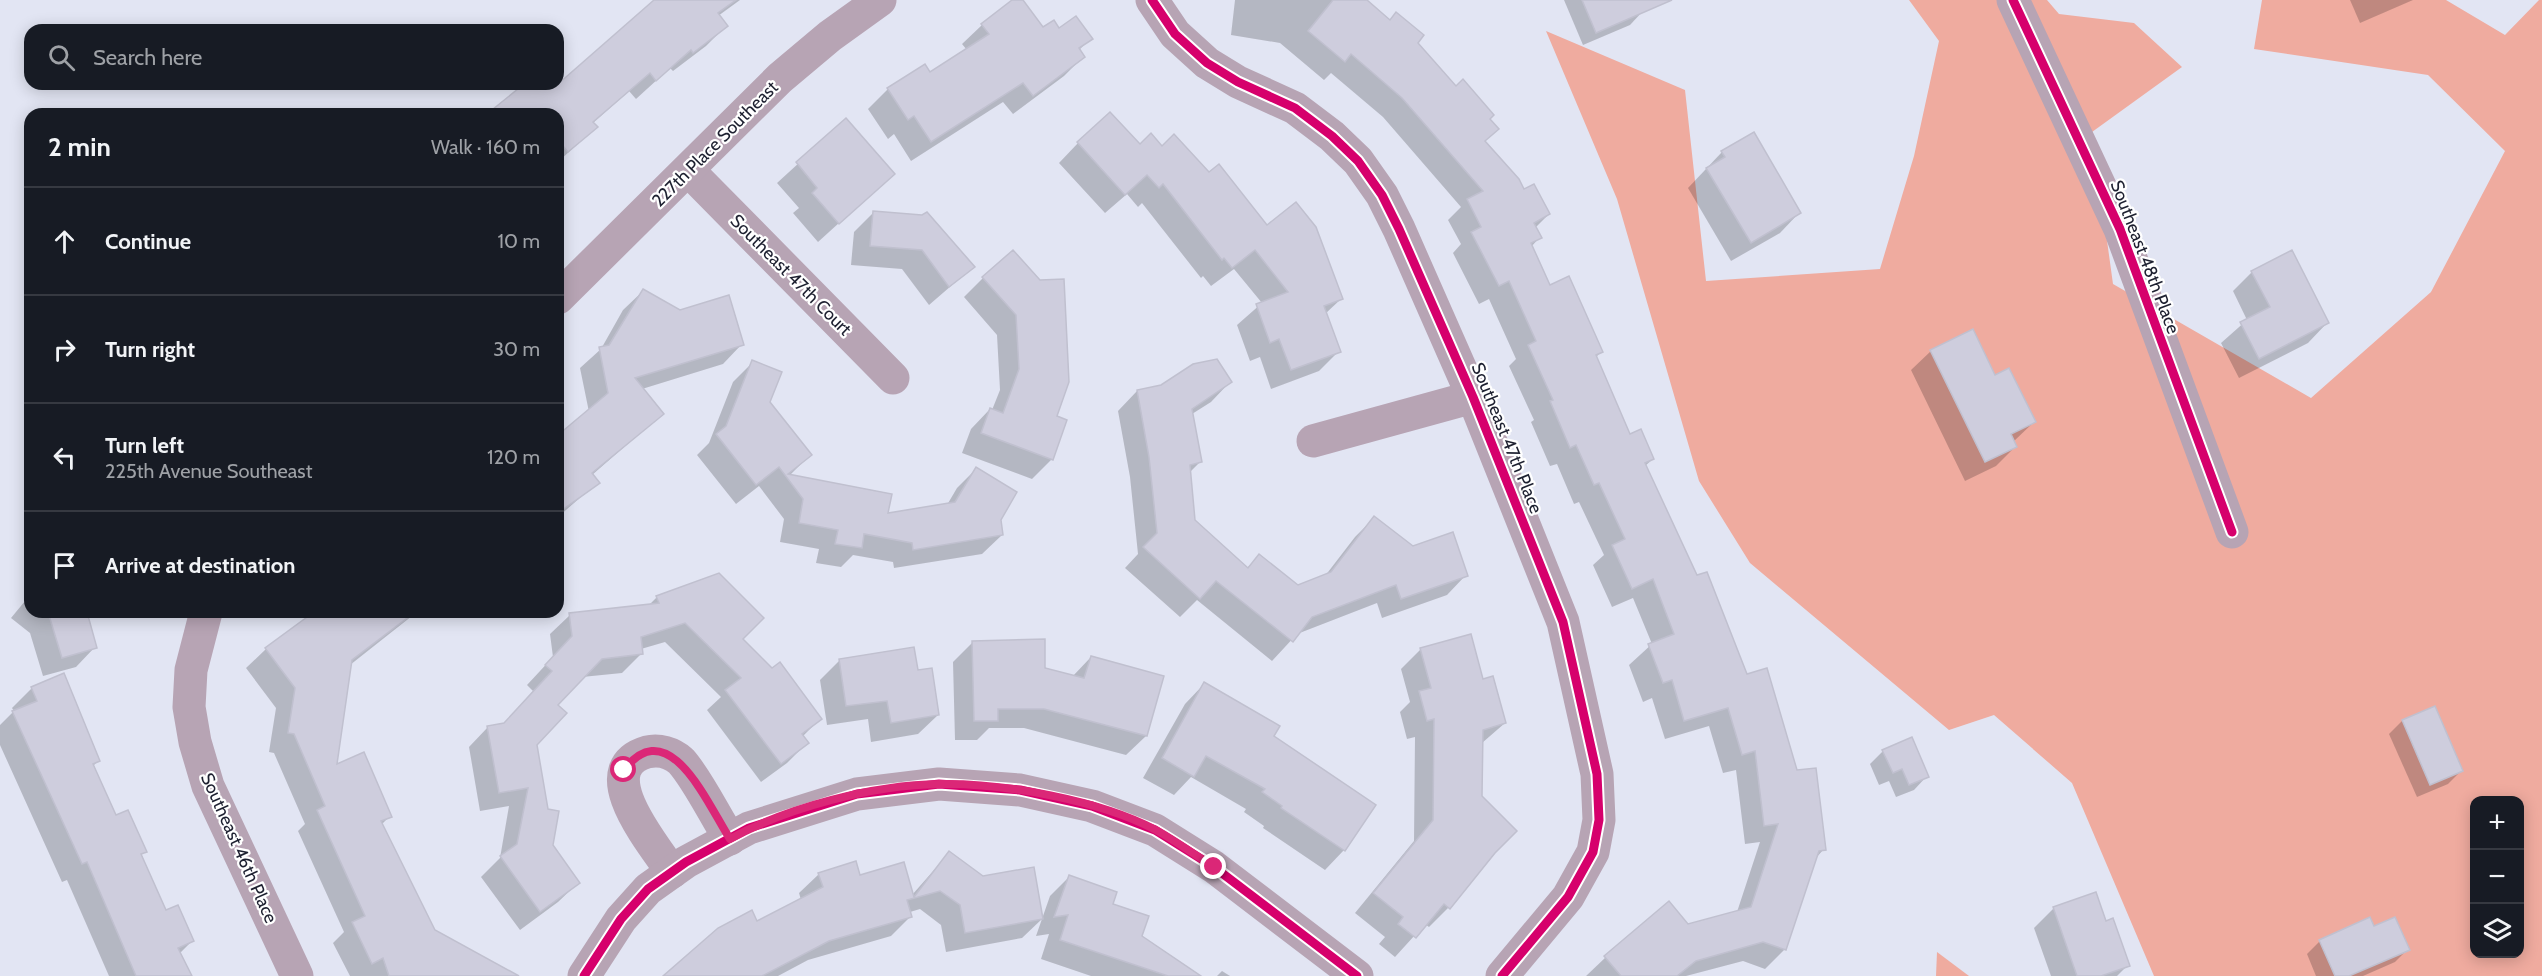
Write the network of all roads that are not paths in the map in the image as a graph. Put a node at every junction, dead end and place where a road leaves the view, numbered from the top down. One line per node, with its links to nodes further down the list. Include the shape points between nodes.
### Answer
1 (880, 0): 4 (street, 227th Place Southeast, via 780,78)
2 (1152, 0): 7 (street, Southeast 47th Place, via 1175,34 1208,63 1295,108 1358,161 1400,229)
3 (2013, 0): 9 (street, Southeast 48th Place, via 2120,229)
4 (689, 171): 5 (street, 227th Place Southeast); 6 (street, Southeast 47th Court)
5 (564, 292)
6 (893, 378)
7 (1473, 397): 8 (street); 16 (street, Southeast 47th Place, via 1563,622 1597,774 1599,820 1593,852 1568,897)
8 (1313, 441)
9 (2232, 532)
10 (204, 618): 13 (street, Southeast 46th Place, via 191,670 189,707 195,742 208,786)
11 (730, 839): 12 (street); 12 (street, via 680,761 664,751 634,757 624,770 622,785 627,803); 15 (street, via 749,828 857,794 939,784 1020,790 1082,803 1155,830 1214,867)
12 (672, 872): 14 (street, via 648,889 621,919)
13 (297, 976)
14 (584, 976)
15 (1357, 976)
16 (1502, 976)

